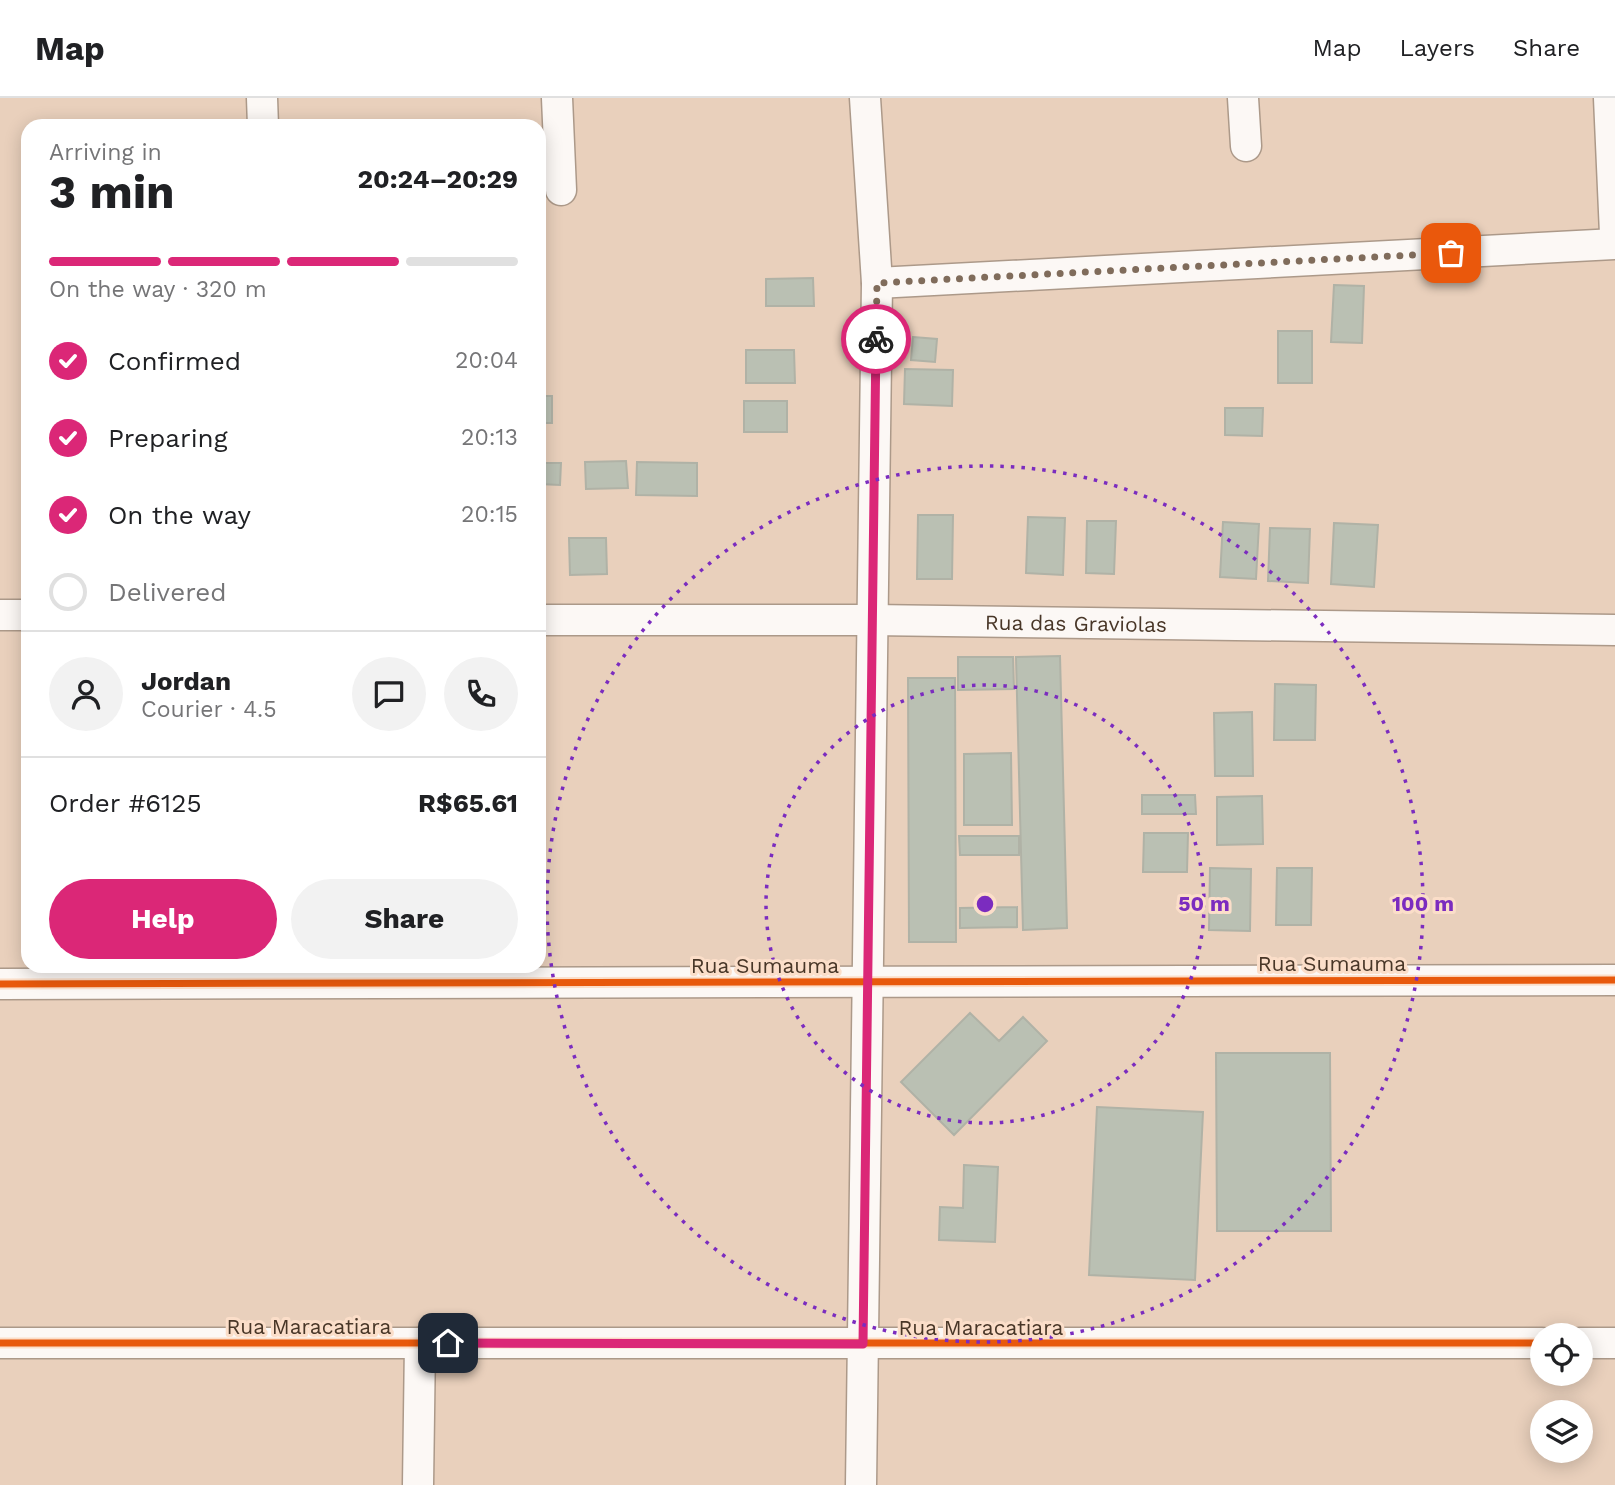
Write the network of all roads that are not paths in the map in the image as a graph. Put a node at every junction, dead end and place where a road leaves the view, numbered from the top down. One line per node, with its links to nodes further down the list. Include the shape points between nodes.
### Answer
1 (262, 98): 6 (street)
2 (557, 98): 8 (street)
3 (865, 98): 11 (street)
4 (1243, 98): 7 (street)
5 (1609, 98): 9 (street)
6 (263, 119)
7 (1246, 146)
8 (561, 190)
9 (1615, 234)
10 (1615, 244): 11 (street)
11 (877, 283): 15 (street)
12 (0, 615): 13 (street)
13 (21, 615)
14 (546, 620): 15 (street, Rua das Graviolas)
15 (872, 620): 16 (street, Rua das Graviolas); 18 (street)
16 (1615, 629)
17 (1615, 980): 18 (street, Rua Sumauma)
18 (868, 982): 19 (street, Rua Sumauma); 25 (street)
19 (0, 984)
20 (0, 1343): 21 (street, Rua Maracatiara)
21 (420, 1343): 25 (street, Rua Maracatiara); 26 (street)
22 (1530, 1343): 25 (street, Rua Maracatiara)
23 (1593, 1343): 24 (street)
24 (1615, 1343)
25 (863, 1344): 27 (street)
26 (418, 1485)
27 (861, 1485)

